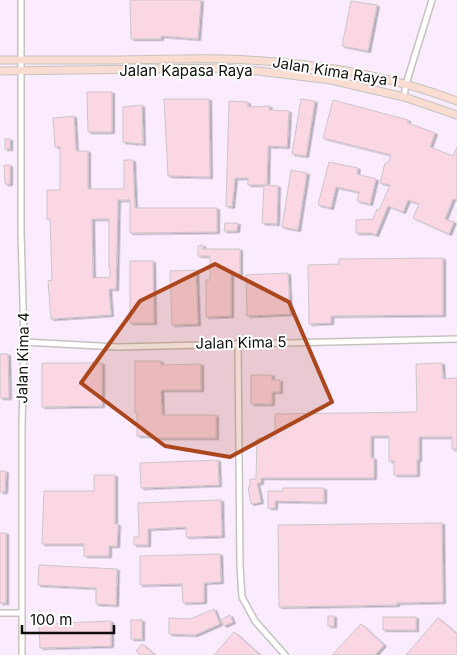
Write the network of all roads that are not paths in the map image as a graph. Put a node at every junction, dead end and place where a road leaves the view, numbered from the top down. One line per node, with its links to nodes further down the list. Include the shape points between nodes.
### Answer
1 (21, 0): 4 (street, Jalan Kima 4)
2 (432, 0): 7 (street)
3 (0, 60): 4 (main road, Jalan Kima Raya 1)
4 (20, 60): 6 (street, Jalan Kima 4); 7 (main road, Jalan Kima Raya 1, via 249,60 312,66)
5 (0, 71): 6 (main road, Jalan Kapasa Raya)
6 (20, 71): 8 (main road, Jalan Kapasa Raya, via 221,68 331,80); 12 (street, Jalan Kima 4)
7 (406, 84): 8 (street); 9 (main road, Jalan Kima Raya 1)
8 (404, 97): 10 (main road, Jalan Kapasa Raya)
9 (457, 101)
10 (457, 115)
11 (457, 338): 13 (street, Jalan Kima 5)
12 (24, 342): 13 (street, Jalan Kima 5, via 100,347); 15 (street, Jalan Kima 4)
13 (238, 344): 17 (street, via 242,596 255,621)
14 (0, 612): 15 (street)
15 (21, 613): 16 (street, Jalan Kima 4)
16 (22, 655)
17 (285, 655)

